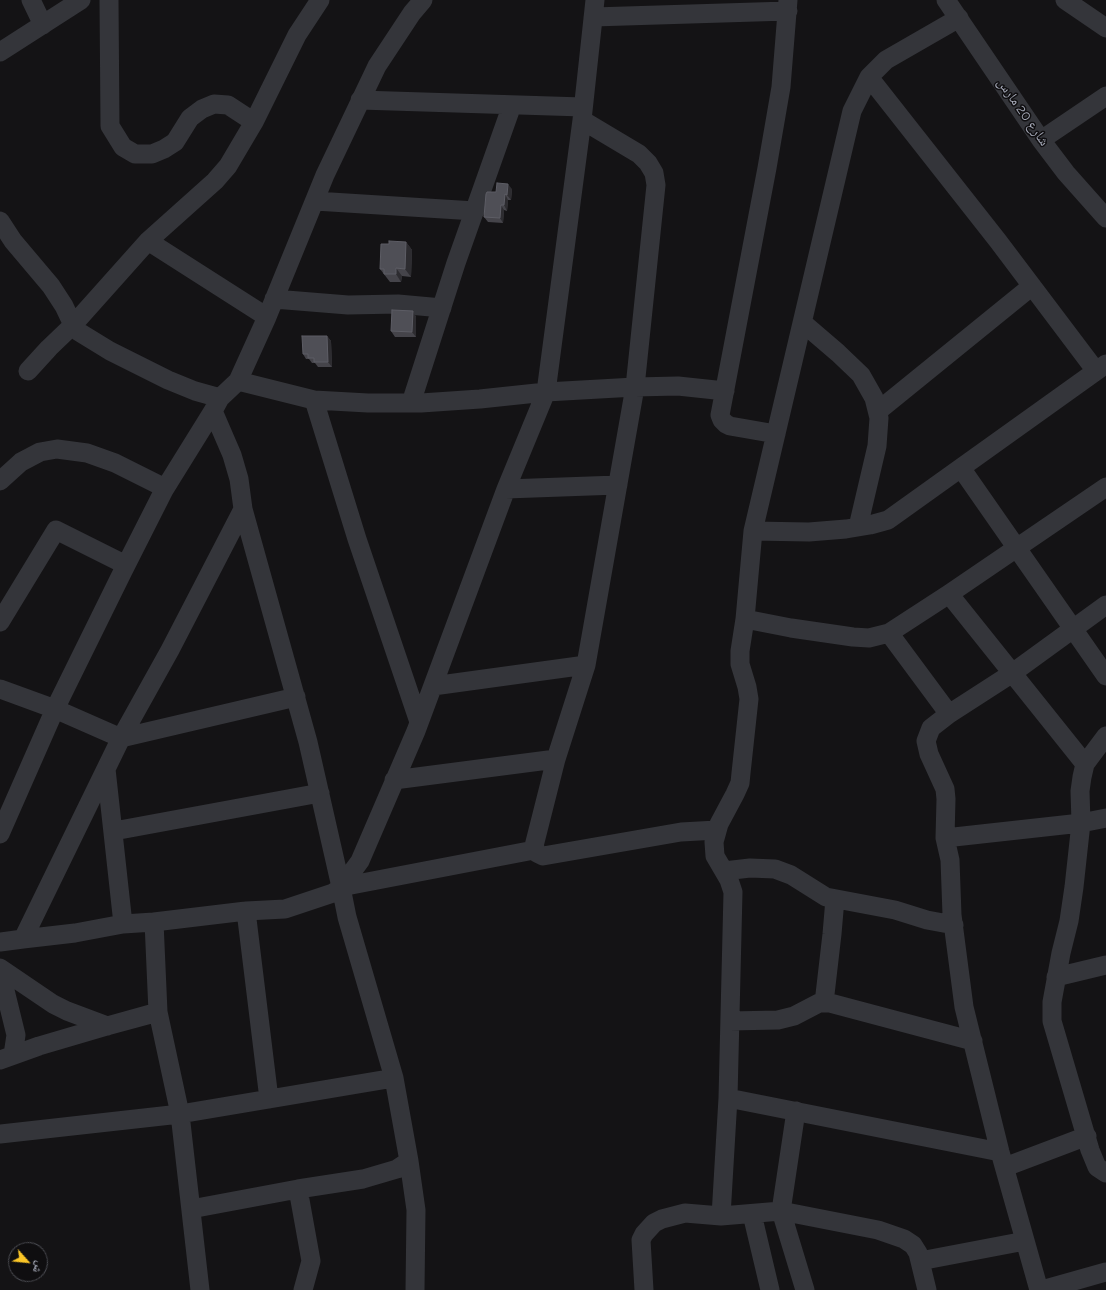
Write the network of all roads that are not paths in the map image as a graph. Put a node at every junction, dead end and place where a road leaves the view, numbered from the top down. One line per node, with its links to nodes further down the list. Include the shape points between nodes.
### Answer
1 (31, 0): 11 (street)
2 (80, 0): 11 (street)
3 (109, 0): 19 (street, via 110,126 123,147 135,154 152,154 164,149 175,142 190,118 214,104 228,105)
4 (320, 0): 19 (street, via 297,35)
5 (946, 0): 10 (street, شارع 20 مارس)
6 (1065, 0): 12 (street)
7 (417, 4): 16 (street, via 377,66)
8 (788, 5): 9 (street); 36 (street, via 781,87)
9 (594, 8): 18 (street)
10 (959, 18): 14 (street, via 886,60); 20 (street, شارع 20 مارس)
11 (43, 24): 13 (street)
12 (1106, 28)
13 (0, 52)
14 (869, 77): 26 (street); 30 (street, via 852,111)
15 (1106, 96): 20 (street)
16 (360, 100): 17 (street); 21 (street)
17 (512, 105): 18 (street); 22 (street)
18 (582, 114): 35 (street, via 639,154 654,173 656,185); 37 (street)
19 (254, 122): 25 (street, via 228,166 215,181)
20 (1041, 140): 23 (street, شارع 20 مارس, via 1066,173)
21 (315, 201): 22 (street); 27 (street)
22 (475, 211): 28 (street)
23 (1105, 215)
24 (0, 221): 31 (street, via 51,286)
25 (148, 241): 29 (street); 31 (street)
26 (1032, 286): 32 (street); 41 (street)
27 (274, 299): 28 (street, via 348,305 398,304); 29 (street)
28 (442, 308): 39 (street)
29 (267, 317): 34 (street)
30 (803, 323): 41 (street, via 860,375 874,398); 42 (street)
31 (73, 325): 33 (street); 40 (street, via 79,332 110,351 195,391)
32 (1101, 368): 43 (street)
33 (28, 371)
34 (238, 381): 38 (street); 40 (street)
35 (635, 387): 36 (street, via 678,386); 37 (street); 45 (street)
36 (725, 391): 42 (street, via 720,415 726,424)
37 (546, 392): 39 (street); 48 (street)
38 (314, 400): 39 (street); 68 (street, via 357,539)
39 (411, 403)
40 (216, 404): 47 (street); 49 (street, via 239,479)
41 (878, 411): 50 (street, via 877,446)
42 (776, 434): 51 (street)
43 (961, 468): 50 (street, via 888,520); 52 (street)
44 (0, 481): 47 (street, via 21,462 40,452 57,449 87,453 115,463)
45 (618, 485): 48 (street); 60 (street)
46 (1106, 486): 52 (street)
47 (166, 488): 53 (street)
48 (506, 489): 63 (street)
49 (243, 509): 65 (street); 70 (street)
50 (858, 527): 51 (street, via 809,532)
51 (753, 531): 56 (street)
52 (1017, 547): 54 (street); 58 (street)
53 (126, 565): 57 (street, via 56,530); 66 (street)
54 (948, 594): 59 (street); 61 (street)
55 (1106, 605): 58 (street)
56 (745, 619): 59 (street, via 853,637 869,638); 78 (street, via 740,664 748,687 749,699 740,783)
57 (0, 622)
58 (1074, 629): 61 (street); 62 (street)
59 (889, 634): 67 (street)
60 (586, 665): 63 (street); 71 (street)
61 (1011, 674): 67 (street); 72 (street)
62 (1106, 676)
63 (433, 686): 68 (street)
64 (0, 689): 66 (street)
65 (296, 698): 70 (street); 75 (street)
66 (55, 709): 70 (street); 80 (street)
67 (949, 714): 81 (street, via 931,728 926,741 945,789)
68 (419, 722): 74 (street)
69 (1106, 736): 72 (street)
70 (121, 738): 73 (street)
71 (556, 759): 74 (street); 82 (street)
72 (1085, 764): 77 (street, via 1080,791)
73 (106, 769): 79 (street); 90 (street)
74 (394, 780): 84 (street, via 360,862)
75 (320, 793): 79 (street); 84 (street)
76 (1106, 818): 77 (street)
77 (1081, 823): 81 (street); 94 (street, via 1069,921)
78 (717, 830): 82 (street, via 681,832 543,856); 83 (street, via 714,842 715,856)
79 (114, 831): 88 (street)
80 (0, 834)
81 (945, 838): 89 (street, via 951,871)
82 (534, 850): 84 (street)
83 (724, 871): 85 (street, via 775,869 790,874 826,897); 97 (street, via 733,892)
84 (341, 887): 86 (street, via 333,893 285,909); 101 (street, via 347,917)
85 (835, 899): 89 (street, via 895,910); 95 (street)
86 (246, 911): 87 (street); 103 (street)
87 (154, 922): 88 (street); 96 (street)
88 (123, 924): 90 (street)
89 (954, 925): 99 (street, via 964,1007)
90 (23, 939): 91 (street)
91 (0, 942)
92 (1106, 965): 94 (street)
93 (0, 969): 98 (street, via 53,1004); 100 (street, via 16,1035)
94 (1056, 977): 107 (street, via 1052,1021)
95 (824, 1003): 97 (street, via 778,1020); 99 (street)
96 (158, 1012): 98 (street); 105 (street)
97 (730, 1021): 102 (street)
98 (106, 1026): 100 (street)
99 (972, 1041): 108 (street)
100 (6, 1057)
101 (394, 1078): 103 (street); 109 (street)
102 (728, 1098): 104 (street); 115 (street)
103 (269, 1100): 105 (street)
104 (796, 1111): 108 (street); 113 (street)
105 (180, 1114): 106 (street); 112 (street)
106 (0, 1134)
107 (1087, 1136): 108 (street); 110 (street, via 1098,1167)
108 (1002, 1160): 116 (street)
109 (409, 1161): 111 (street, via 397,1169 363,1179); 121 (street, via 416,1210)
110 (1106, 1173)
111 (298, 1189): 112 (street); 120 (street, via 311,1261)
112 (191, 1209): 119 (street)
113 (781, 1211): 114 (street); 117 (street, via 878,1230 904,1239 913,1245); 124 (street)
114 (752, 1214): 115 (street); 123 (street)
115 (721, 1216): 122 (street, via 685,1213 662,1219 648,1228 641,1240)
116 (1025, 1242): 117 (street); 126 (street)
117 (920, 1261): 125 (street)
118 (1106, 1272): 126 (street)
119 (200, 1290)
120 (303, 1290)
121 (415, 1290)
122 (644, 1290)
123 (770, 1290)
124 (805, 1290)
125 (927, 1290)
126 (1040, 1290)

